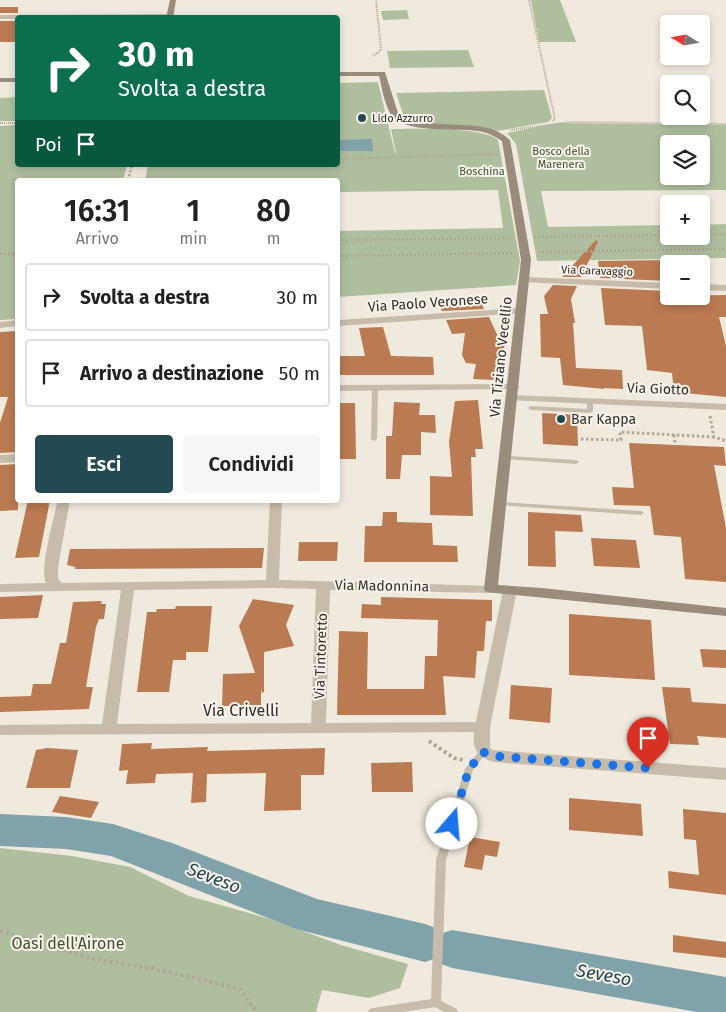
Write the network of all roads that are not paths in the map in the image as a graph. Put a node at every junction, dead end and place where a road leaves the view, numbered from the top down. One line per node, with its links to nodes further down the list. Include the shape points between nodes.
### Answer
1 (173, 0): 2 (street)
2 (169, 15)
3 (0, 17): 4 (street)
4 (15, 17)
5 (340, 74): 8 (street, Via Tiziano Vecellio, via 379,73 384,78 398,118 420,125 477,130 506,140 523,234)
6 (0, 80): 7 (street)
7 (15, 80)
8 (525, 280): 9 (street, Via Caravaggio); 12 (street, Via Tiziano Vecellio)
9 (660, 286)
10 (710, 287): 11 (street)
11 (726, 288)
12 (521, 310): 14 (street, Via Paolo Veronese); 18 (street, Via Tiziano Vecellio)
13 (15, 323): 15 (street)
14 (340, 324)
15 (0, 325)
16 (340, 388): 17 (street, Via Giotto)
17 (375, 388): 18 (street, Via Giotto); 22 (lane)
18 (513, 393): 19 (street, Via Giotto); 24 (street, Via Tiziano Vecellio)
19 (590, 402): 20 (street, Via Giotto); 21 (lane, Via Giotto, via 590,411)
20 (726, 406)
21 (531, 408)
22 (374, 439)
23 (15, 458): 25 (street)
24 (506, 458): 26 (lane); 29 (street, Via Tiziano Vecellio)
25 (0, 459)
26 (576, 462)
27 (64, 503): 31 (street)
28 (276, 503): 32 (street)
29 (501, 504): 30 (lane); 36 (street, Via Tiziano Vecellio)
30 (641, 513)
31 (55, 583): 34 (street, Via Madonnina); 35 (street, Via Madonnina, via 36,588)
32 (272, 584): 33 (street, Via Madonnina); 34 (street, Via Madonnina)
33 (323, 585): 36 (street, Via Madonnina); 39 (street, Via Tintoretto)
34 (128, 586): 40 (street)
35 (0, 588)
36 (491, 589): 37 (street, Via Madonnina)
37 (510, 590): 38 (street, Via Madonnina); 41 (street)
38 (726, 612)
39 (318, 727): 40 (street, Via Crivelli); 41 (street, Via Crivelli)
40 (109, 728): 42 (street, Via Crivelli)
41 (482, 728): 43 (street)
42 (0, 730)
43 (478, 758): 44 (street, via 493,756); 45 (lane, via 441,860)
44 (726, 774)
45 (436, 1003): 46 (lane); 47 (lane)
46 (373, 1012)
47 (453, 1012)

